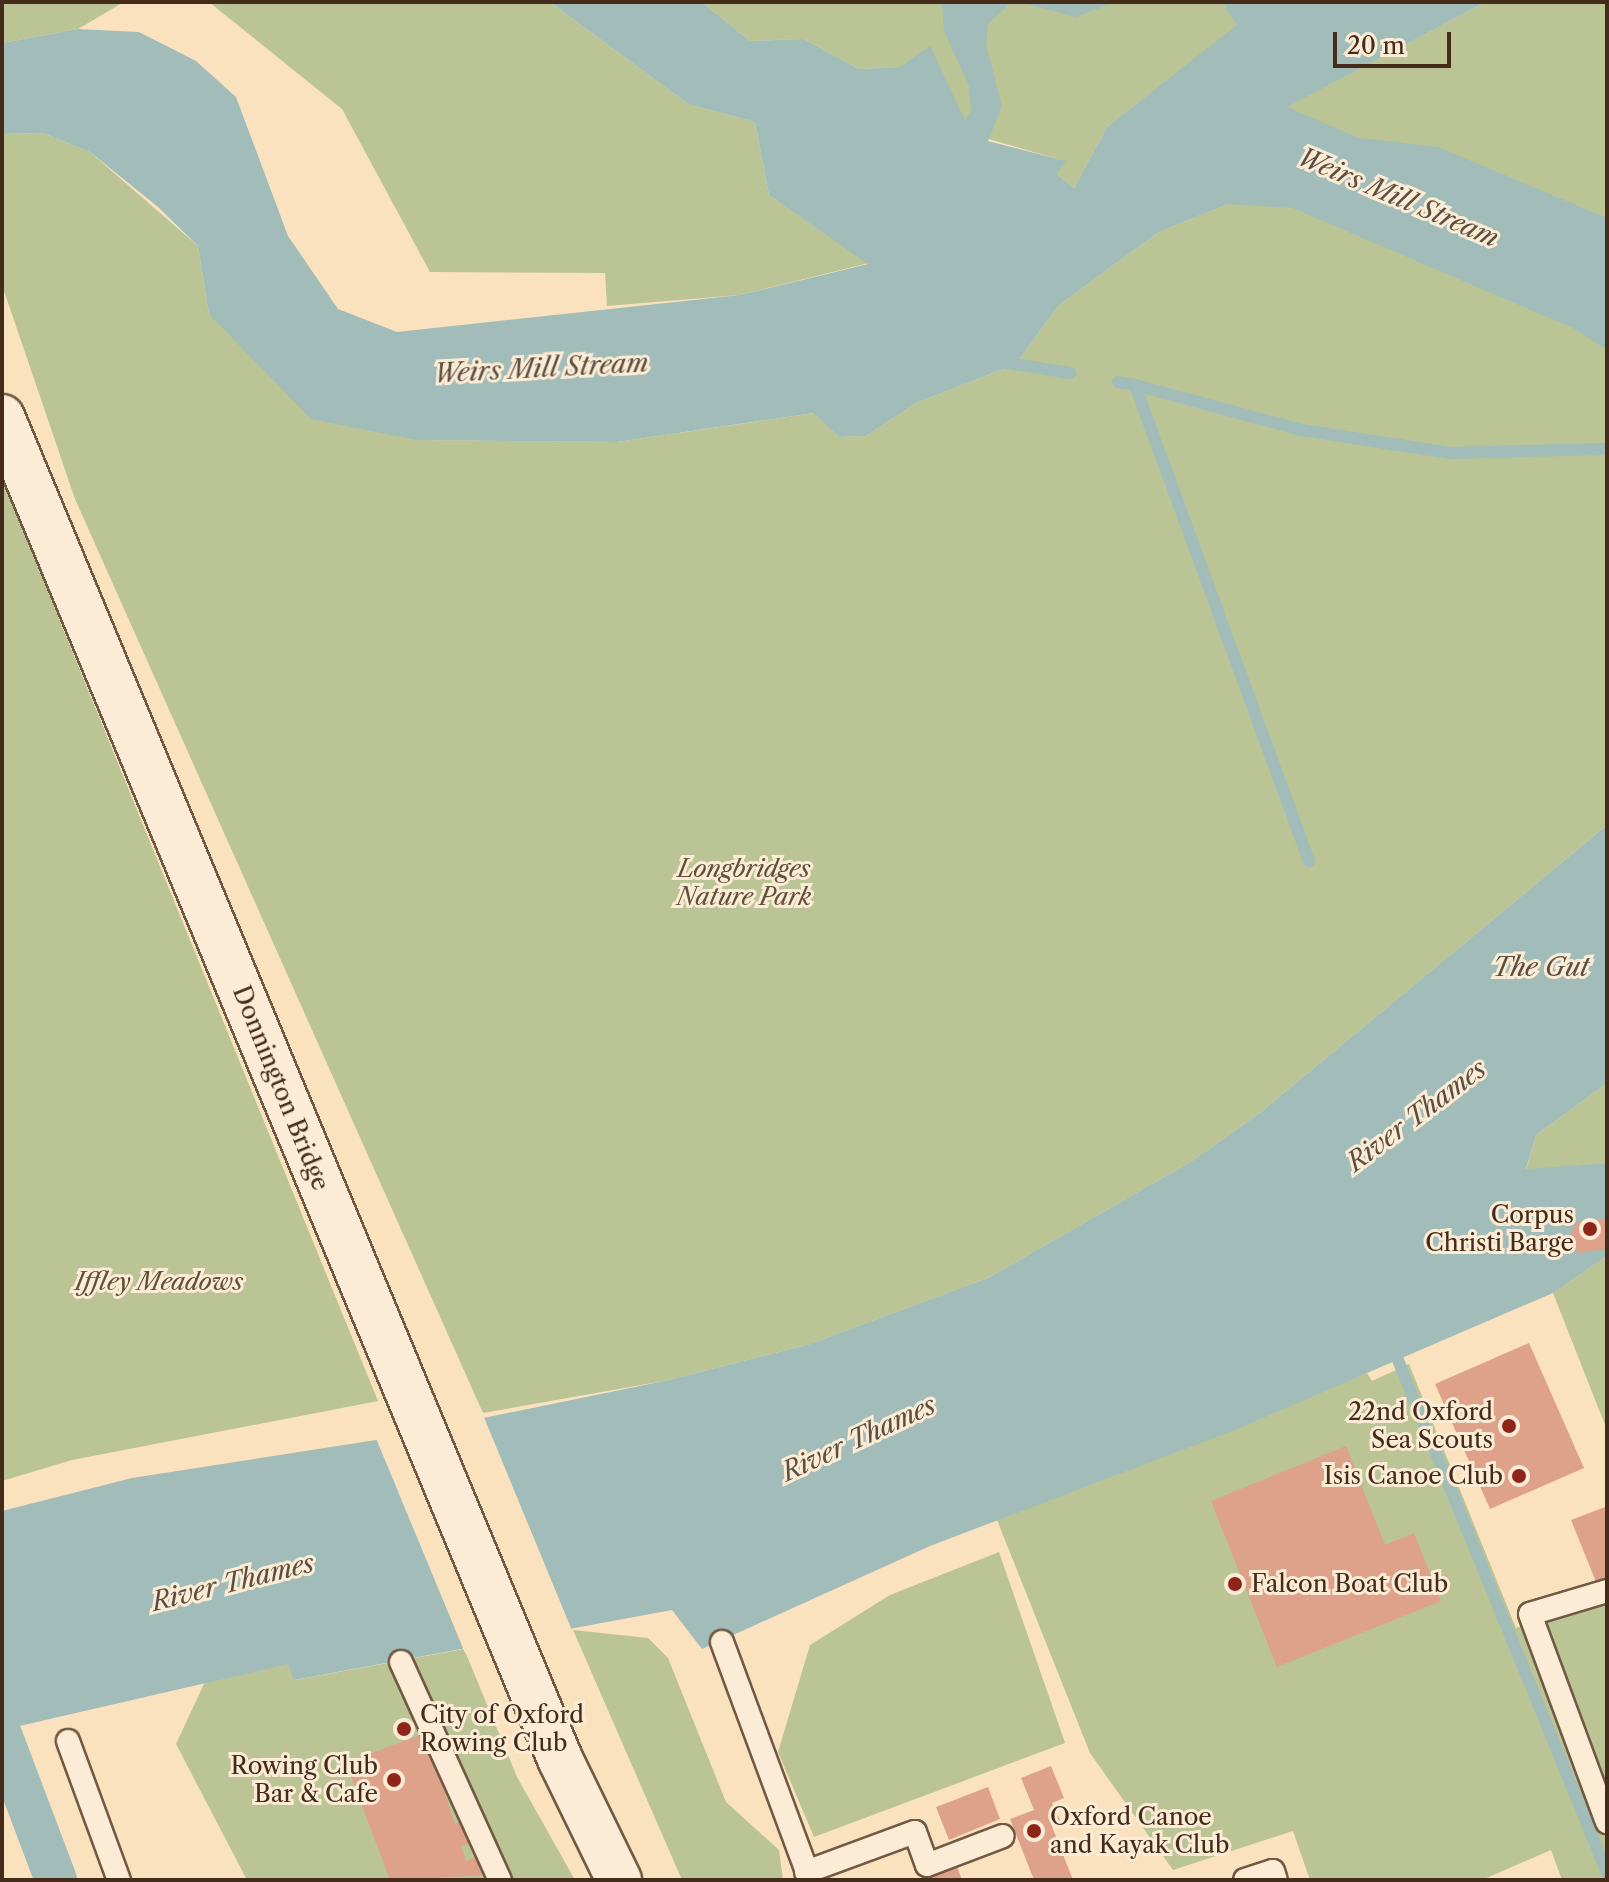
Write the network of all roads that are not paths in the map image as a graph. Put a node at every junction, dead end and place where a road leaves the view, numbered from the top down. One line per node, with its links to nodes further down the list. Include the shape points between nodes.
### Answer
1 (2, 417): 11 (main road, Donnington Bridge, via 560,1759)
2 (1607, 1591): 6 (lane, via 1530,1614)
3 (722, 1642): 8 (lane)
4 (401, 1662): 10 (lane)
5 (68, 1741): 9 (lane)
6 (1607, 1822)
7 (1003, 1836): 8 (lane, via 927,1865 915,1832)
8 (808, 1876)
9 (119, 1880)
10 (500, 1880)
11 (619, 1880)
12 (1245, 1880): 13 (lane, via 1273,1871)
13 (1276, 1880)

